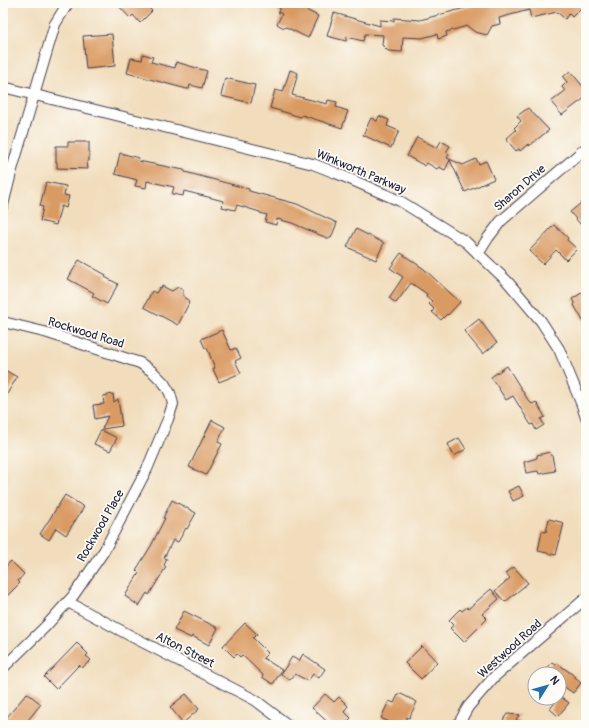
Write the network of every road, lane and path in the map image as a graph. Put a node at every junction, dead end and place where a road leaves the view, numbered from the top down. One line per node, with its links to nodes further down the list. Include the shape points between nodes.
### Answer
1 (68, 3): 3 (street, via 55,24)
2 (3, 87): 3 (street, Winkworth Parkway)
3 (34, 95): 5 (street); 6 (street, Winkworth Parkway, via 313,164 400,202 466,242)
4 (586, 148): 6 (street, Sharon Drive, via 501,221)
5 (3, 205)
6 (478, 254): 9 (street, Winkworth Parkway, via 507,281 541,321 559,349)
7 (3, 322): 8 (street, Rockwood Road, via 140,363)
8 (158, 377): 10 (street, Rockwood Place, via 170,393 173,404 168,420 147,469 104,551)
9 (586, 418)
10 (68, 602): 12 (street, Rockwood Place); 13 (street, Alton Street, via 255,700)
11 (584, 604): 14 (street, Westwood Road, via 494,677 468,707)
12 (3, 668)
13 (288, 725)
14 (458, 725)

